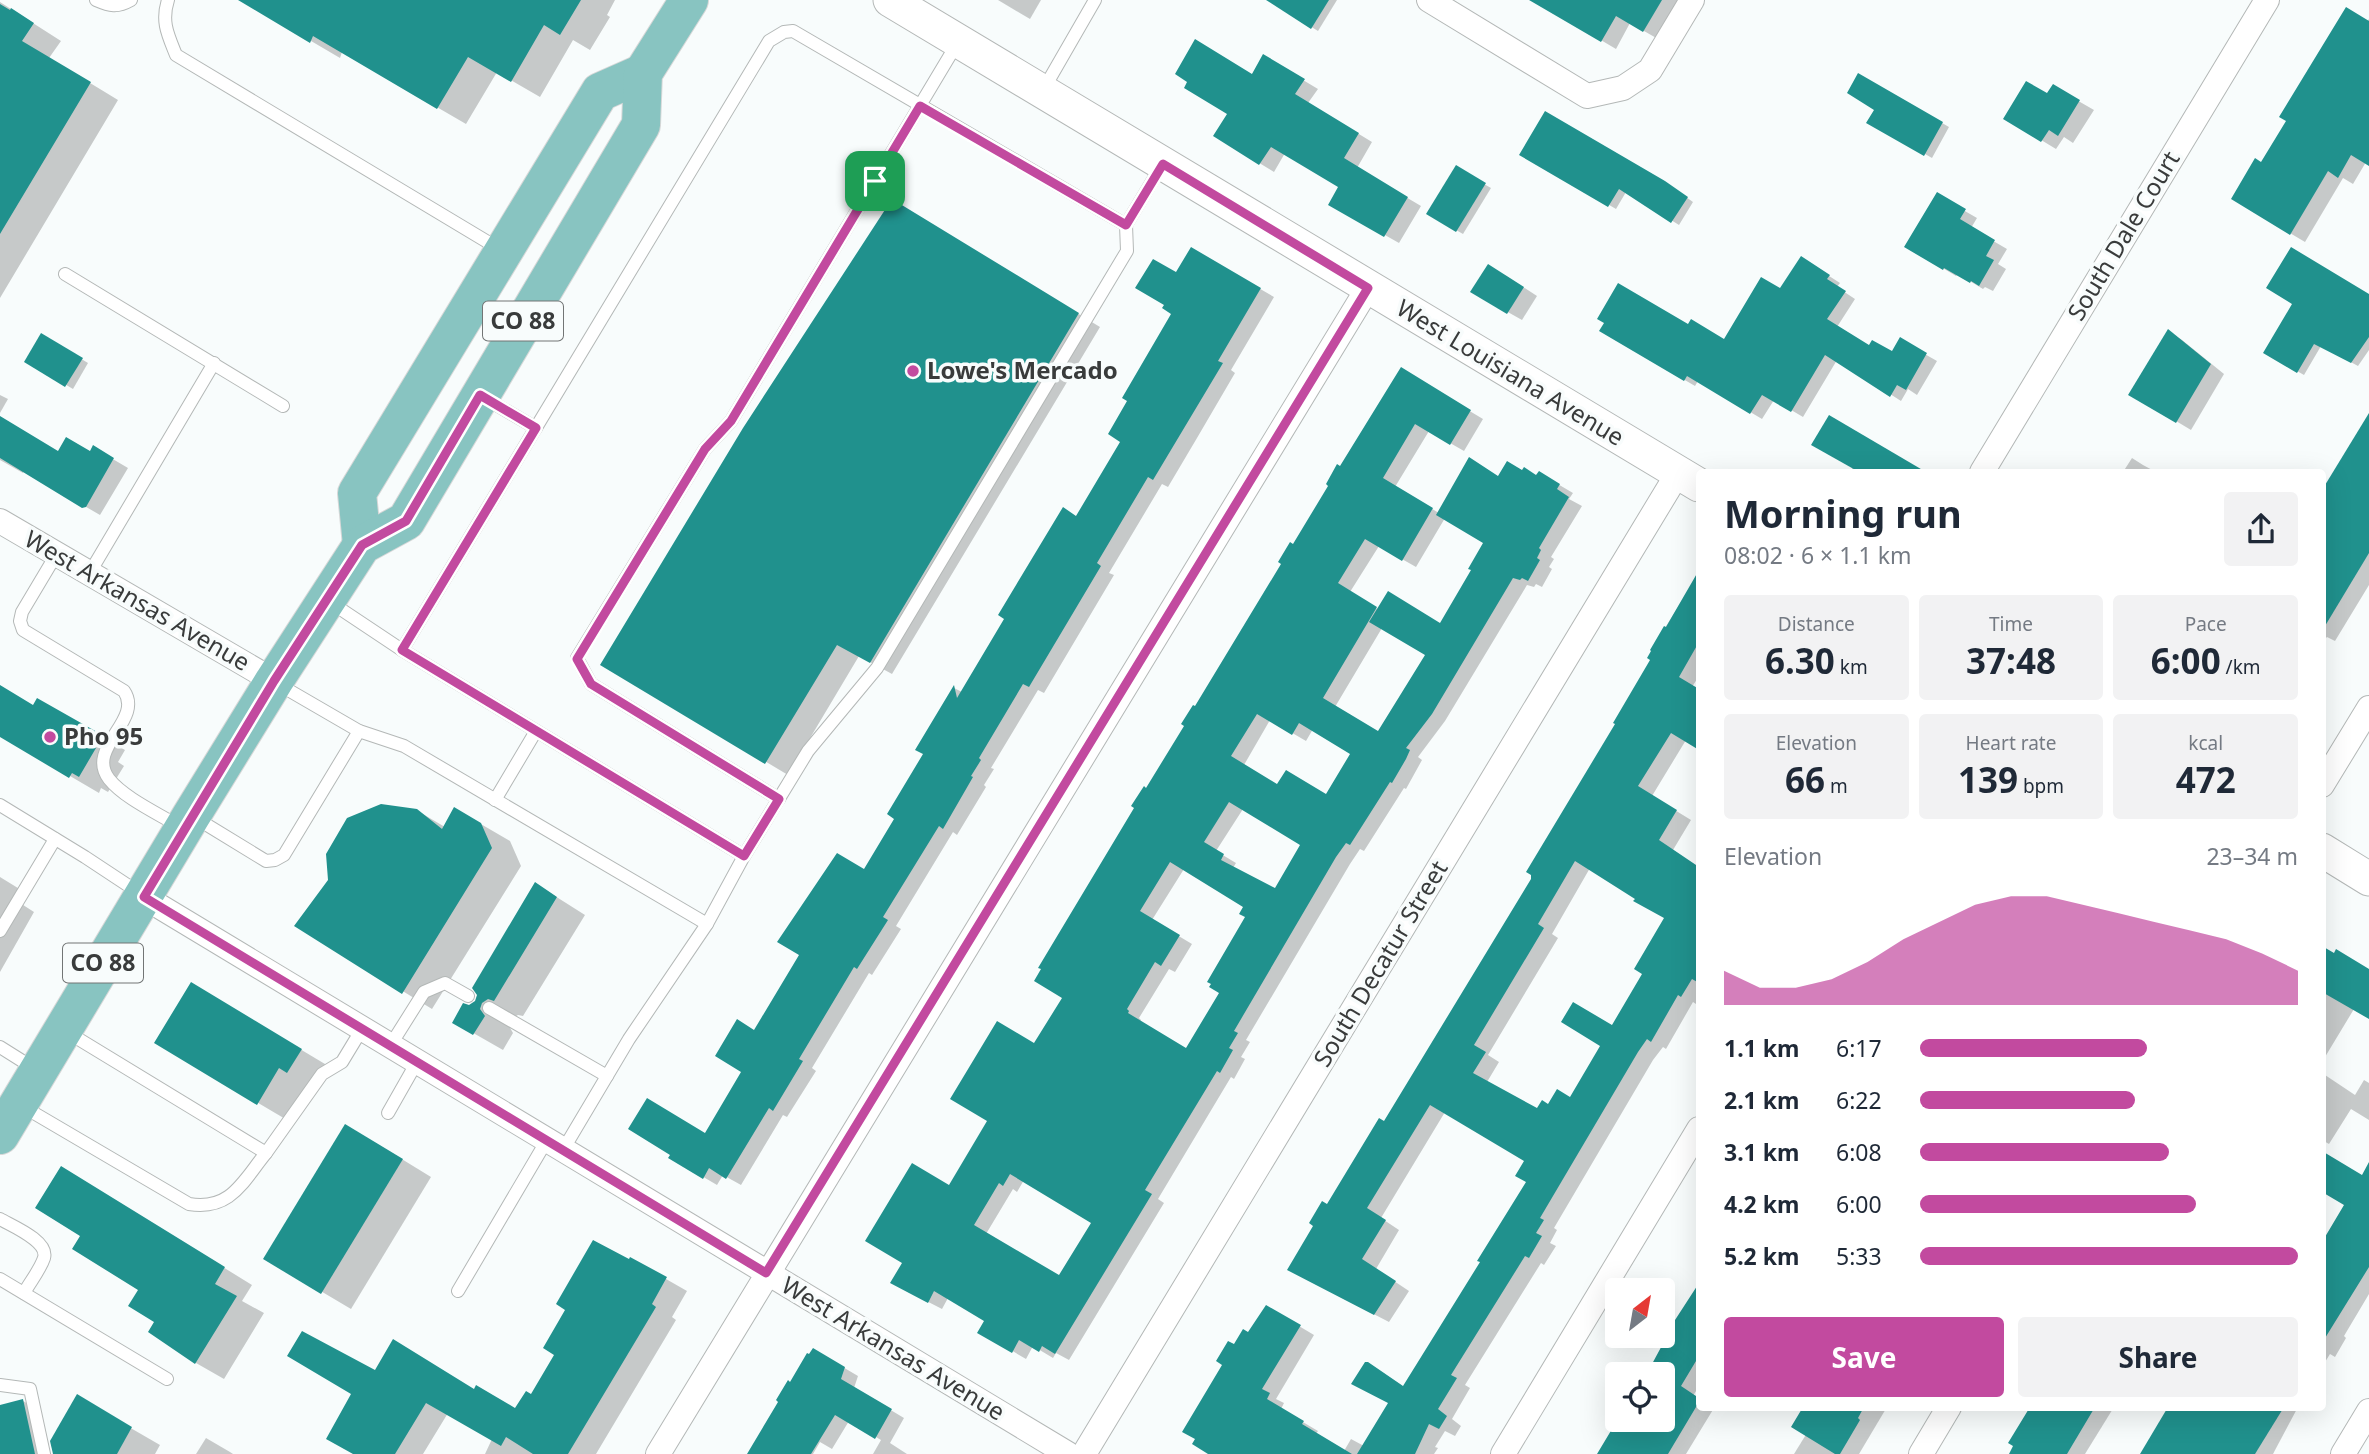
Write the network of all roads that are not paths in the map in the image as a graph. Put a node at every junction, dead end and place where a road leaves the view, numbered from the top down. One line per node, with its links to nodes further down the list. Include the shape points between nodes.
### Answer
1 (96, 0): 2 (lane, via 111,7)
2 (131, 0)
3 (168, 0): 16 (lane, via 164,27 176,55)
4 (689, 0): 11 (main road)
5 (890, 0): 10 (street, West Louisiana Avenue)
6 (1095, 0): 12 (lane)
7 (1429, 0): 8 (street, via 1587,96 1623,89 1650,70)
8 (1692, 0)
9 (2267, 0): 23 (street, South Dale Court)
10 (959, 42): 12 (street, West Louisiana Avenue); 13 (lane)
11 (643, 73): 16 (main road, CO 88, via 600,92); 20 (main road, CO 88, via 641,125)
12 (1042, 92): 14 (street, West Louisiana Avenue)
13 (920, 106): 15 (lane); 22 (lane, via 793,31 776,35); 36 (lane, via 731,421 705,449 577,659 591,684)
14 (1163, 164): 15 (lane); 18 (street, West Louisiana Avenue)
15 (1126, 225): 36 (lane, via 1127,251 877,668 807,751)
16 (503, 251): 26 (main road, CO 88, via 357,493)
17 (65, 274): 19 (lane)
18 (1368, 288): 24 (street, West Louisiana Avenue); 62 (street)
19 (214, 363): 21 (lane); 28 (lane)
20 (480, 395): 22 (lane); 26 (main road, CO 88, via 406,521)
21 (283, 406)
22 (536, 428): 30 (lane)
23 (1984, 469)
24 (1689, 479): 73 (street, South Decatur Street)
25 (1, 523): 27 (street, West Arkansas Avenue)
26 (362, 545): 29 (main road, CO 88)
27 (56, 555): 28 (street, West Arkansas Avenue); 39 (lane, via 22,612 23,630 124,691 130,699 129,709 106,750 106,776 116,787)
28 (89, 574): 31 (street, West Arkansas Avenue)
29 (327, 600): 30 (lane); 31 (main road, CO 88)
30 (402, 650): 34 (lane)
31 (274, 681): 33 (lane); 39 (main road, CO 88)
32 (2369, 708): 35 (street)
33 (359, 731): 37 (lane, via 404,746); 39 (lane, via 284,855 275,860 266,861)
34 (536, 731): 37 (lane); 42 (lane)
35 (2326, 778)
36 (779, 799): 42 (lane)
37 (495, 800): 45 (lane)
38 (0, 805): 40 (lane)
39 (188, 822): 44 (main road, CO 88)
40 (55, 839): 44 (lane); 46 (lane)
41 (2326, 852): 43 (street)
42 (744, 856): 45 (lane)
43 (2369, 879)
44 (144, 897): 49 (street, West Arkansas Avenue); 50 (main road, CO 88)
45 (707, 924): 55 (lane)
46 (0, 931)
47 (468, 996): 51 (lane, via 445,983 424,992)
48 (489, 1008): 55 (lane)
49 (362, 1029): 51 (street, West Arkansas Avenue); 60 (lane, via 342,1062 322,1074)
50 (63, 1030): 54 (main road, CO 88); 60 (lane)
51 (390, 1046): 53 (street, West Arkansas Avenue)
52 (0, 1047): 54 (lane)
53 (417, 1062): 56 (lane); 59 (street, West Arkansas Avenue)
54 (38, 1071): 57 (main road, CO 88)
55 (607, 1076): 59 (lane)
56 (388, 1113)
57 (9, 1119): 60 (lane, via 189,1204 210,1205 231,1196)
58 (1696, 1134): 74 (street)
59 (555, 1145): 62 (street, West Arkansas Avenue); 64 (lane)
60 (266, 1153)
61 (0, 1219): 65 (lane, via 40,1243 44,1251)
62 (766, 1273): 71 (street); 72 (street, West Arkansas Avenue)
63 (0, 1279): 65 (lane)
64 (458, 1290)
65 (24, 1293): 66 (lane)
66 (167, 1379)
67 (0, 1385): 70 (lane, via 30,1389)
68 (1947, 1411): 75 (street)
69 (2369, 1411): 76 (street)
70 (44, 1454)
71 (657, 1454)
72 (1068, 1454)
73 (1084, 1454)
74 (1503, 1454)
75 (1921, 1454)
76 (2343, 1454)

